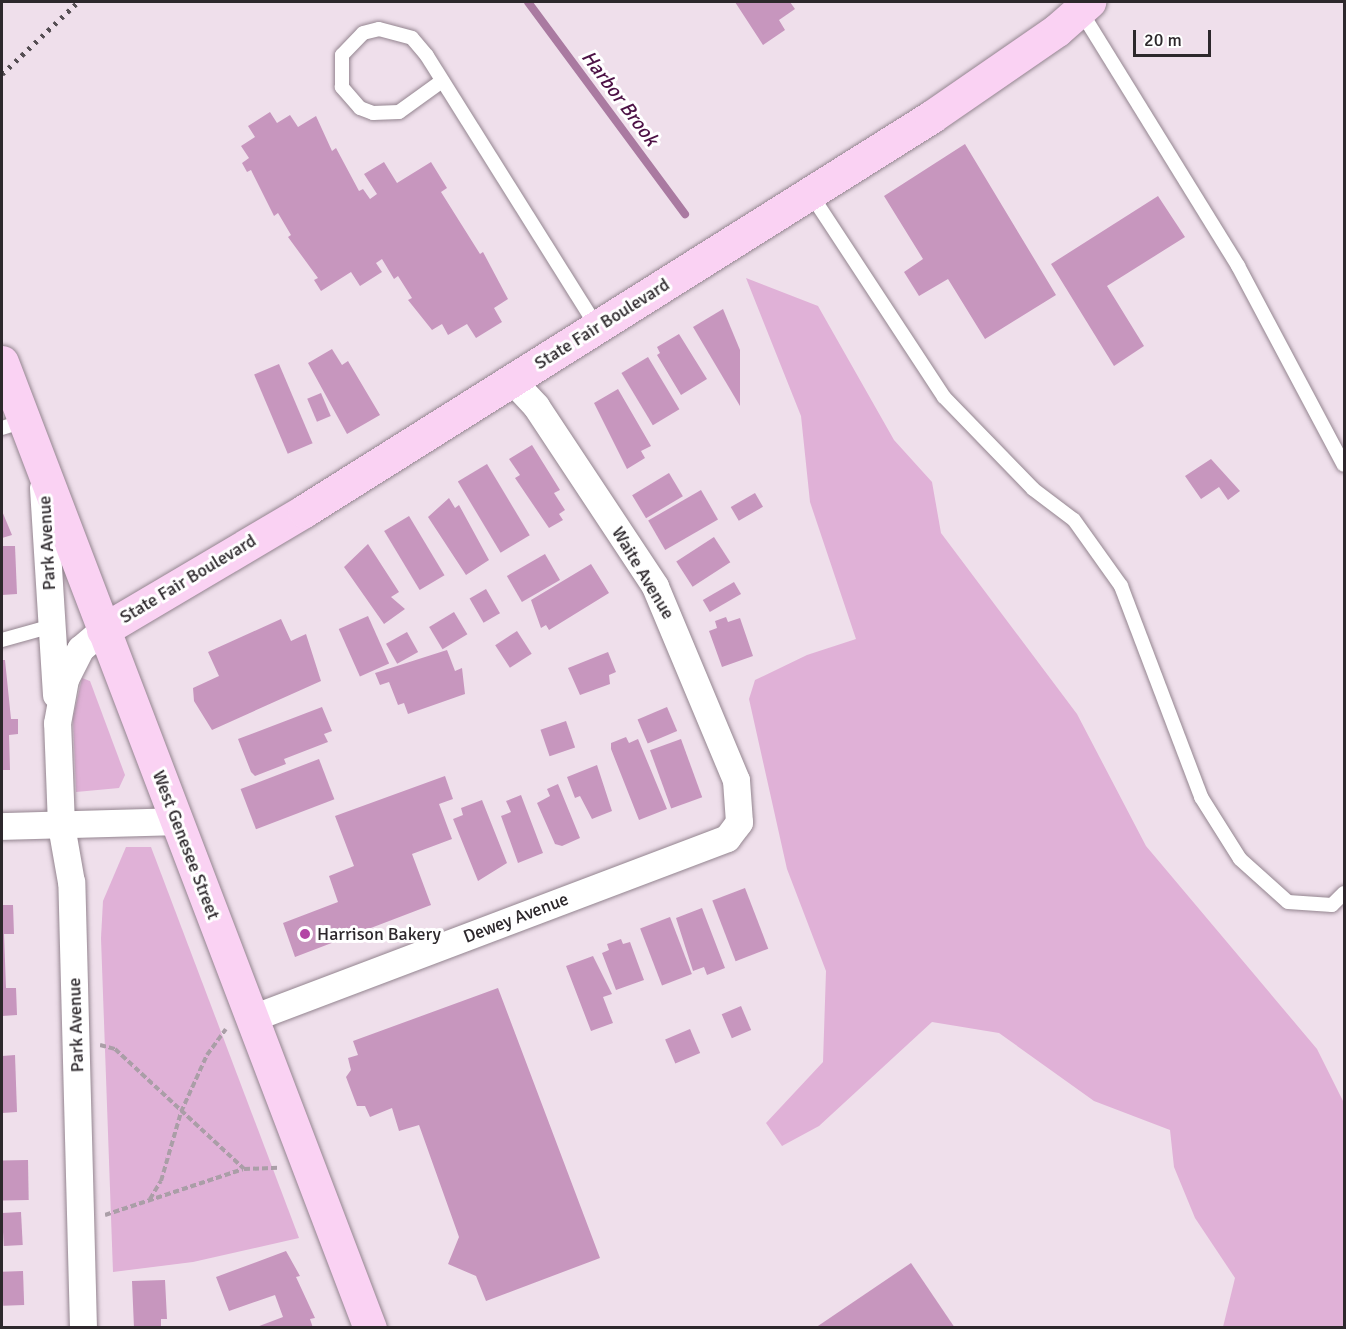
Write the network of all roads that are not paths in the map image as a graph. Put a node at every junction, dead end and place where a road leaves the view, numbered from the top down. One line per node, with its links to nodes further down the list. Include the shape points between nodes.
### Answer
1 (1085, 5): 3 (main road, State Fair Boulevard, via 931,117); 8 (lane, via 1238,266)
2 (442, 81): 2 (lane, via 412,38 396,31 363,33 342,55 342,87 360,108 373,113 399,112); 4 (lane)
3 (810, 193): 4 (main road, State Fair Boulevard); 18 (lane, via 944,397 1033,489 1074,520 1122,586 1201,797 1240,859 1288,902 1332,905)
4 (597, 327): 6 (main road, State Fair Boulevard)
5 (2, 362): 7 (main road, West Genesee Street)
6 (512, 380): 11 (main road, State Fair Boulevard); 15 (street, Waite Avenue, via 536,406 665,606 736,780)
7 (12, 425): 9 (main road, West Genesee Street)
8 (1344, 465)
9 (42, 471): 10 (street, Park Avenue); 11 (main road, West Genesee Street)
10 (52, 626): 12 (lane); 13 (street, Park Avenue)
11 (103, 630): 13 (street, Park Avenue, via 80,649 65,680); 14 (main road, West Genesee Street)
12 (2, 640)
13 (57, 723): 16 (street, Park Avenue)
14 (177, 821): 16 (street); 19 (main road, West Genesee Street)
15 (739, 822): 19 (street, Dewey Avenue, via 727,838)
16 (61, 825): 17 (street); 20 (street, Park Avenue, via 71,882)
17 (2, 826)
18 (1344, 893)
19 (252, 1018): 21 (main road, West Genesee Street)
20 (83, 1328)
21 (370, 1328)

